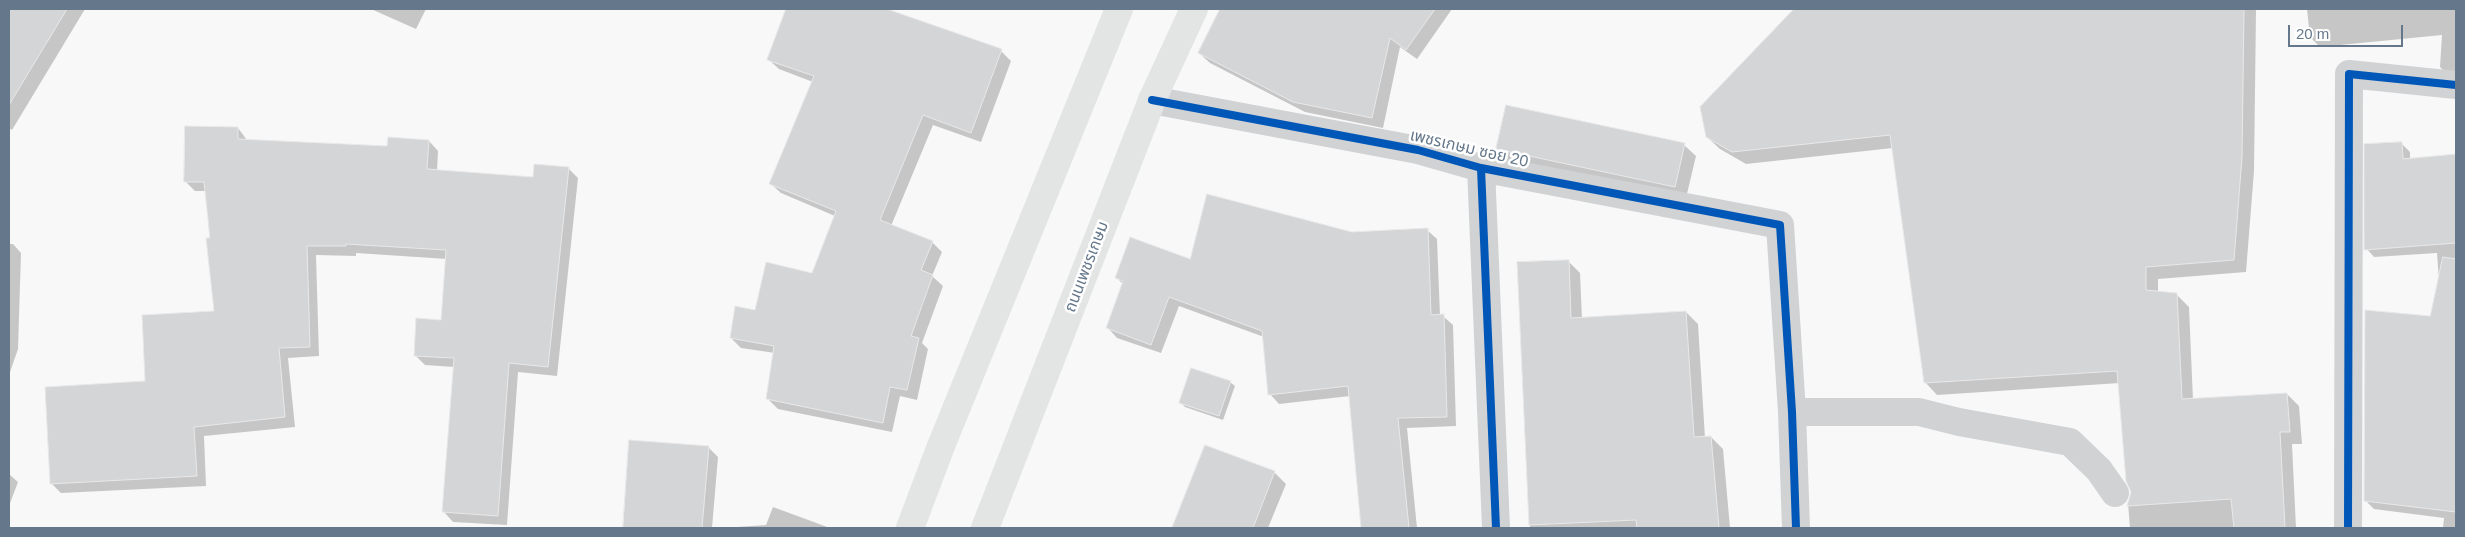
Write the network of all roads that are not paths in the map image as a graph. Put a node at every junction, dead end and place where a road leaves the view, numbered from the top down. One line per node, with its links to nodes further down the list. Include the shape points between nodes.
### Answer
1 (1119, 9): 8 (main road)
2 (1194, 9): 4 (main road, ถนนเพชรเกษม)
3 (2456, 85): 12 (street, via 2349,74)
4 (1152, 100): 5 (street, เพชรเกษม ซอย 20, via 1418,150); 9 (main road, ถนนเพชรเกษม)
5 (1481, 168): 6 (street, เพชรเกษม ซอย 20, via 1780,225); 10 (street)
6 (1792, 412): 7 (street, via 1920,412 2070,442 2099,470); 11 (street)
7 (2115, 494)
8 (910, 528)
9 (986, 528)
10 (1496, 528)
11 (1796, 528)
12 (2348, 528)

